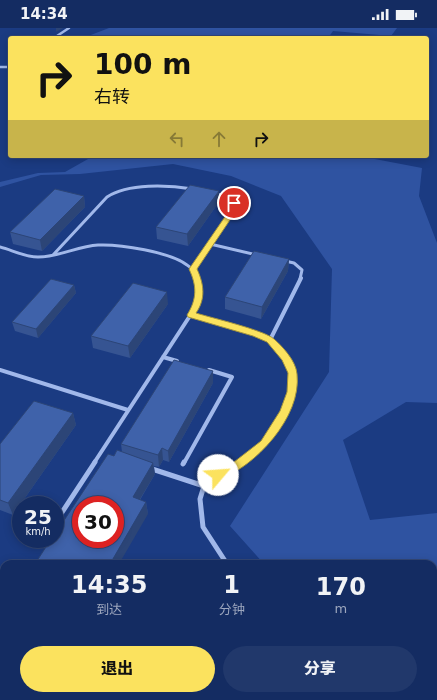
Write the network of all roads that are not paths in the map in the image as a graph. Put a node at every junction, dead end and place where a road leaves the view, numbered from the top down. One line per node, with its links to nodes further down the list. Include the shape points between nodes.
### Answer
1 (69, 28): 2 (street)
2 (57, 36)
3 (199, 190): 7 (street, via 173,186 116,190 106,197)
4 (212, 193): 5 (street, via 231,199 234,208)
5 (210, 244): 8 (street); 10 (street)
6 (0, 247): 7 (street, via 38,257)
7 (53, 255): 10 (street, via 71,250 113,246 163,254)
8 (263, 256)
9 (279, 260): 12 (street, via 294,263 302,270 302,276)
10 (193, 269): 11 (street, via 198,280 199,294 197,305)
11 (191, 315): 12 (street); 13 (street)
12 (270, 340): 22 (street, via 286,358 293,373 292,392 285,412 264,444 238,465 218,475)
13 (163, 357): 14 (street); 17 (street)
14 (186, 364)
15 (201, 368): 20 (street, via 232,377)
16 (0, 370): 17 (street)
17 (128, 410): 18 (street)
18 (101, 452): 19 (street); 23 (street)
19 (109, 454)
20 (183, 464)
21 (145, 466): 22 (street)
22 (204, 486): 24 (street, via 200,499 203,527)
23 (64, 509)
24 (224, 560)

